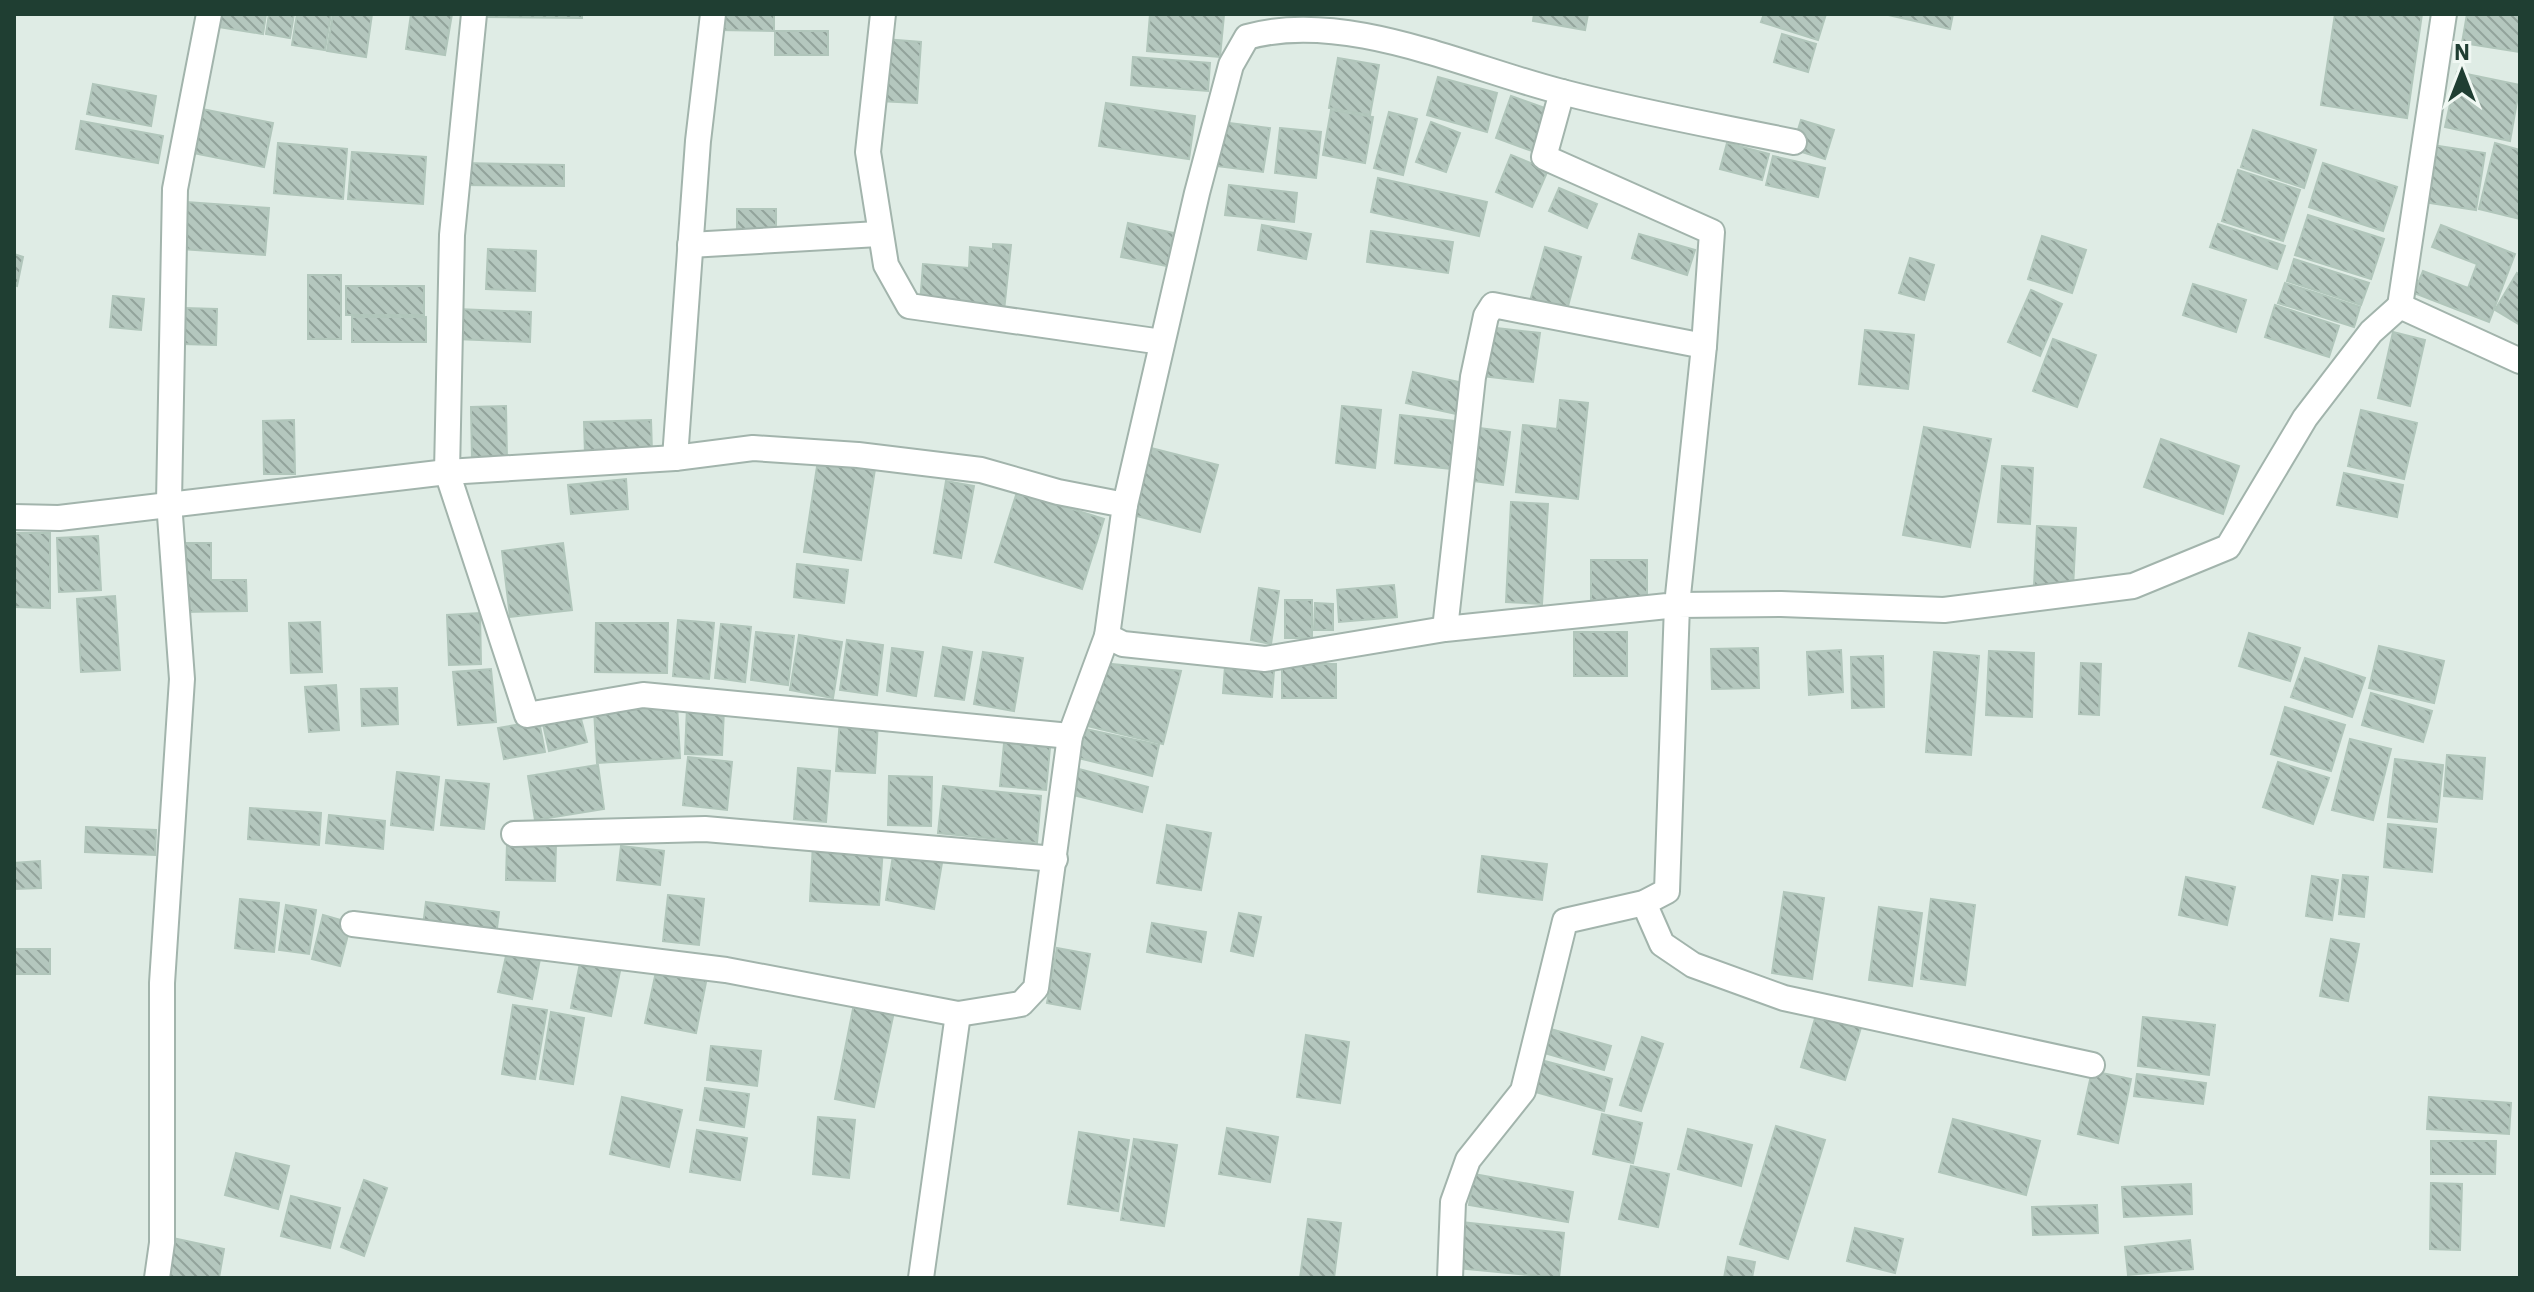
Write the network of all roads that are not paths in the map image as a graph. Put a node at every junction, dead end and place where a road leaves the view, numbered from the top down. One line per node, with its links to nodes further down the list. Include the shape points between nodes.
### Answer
1 (209, 14): 18 (street, via 175,189)
2 (474, 14): 17 (street, via 452,235)
3 (713, 14): 11 (street)
4 (883, 14): 10 (street, via 868,152)
5 (2444, 14): 12 (street)
6 (1357, 24): 7 (street, via 1269,31); 8 (street)
7 (1247, 25): 13 (street, via 1231,65)
8 (1562, 92): 9 (street); 14 (street, via 1544,157 1712,232)
9 (1794, 142)
10 (878, 234): 11 (street); 13 (street, via 886,265 909,306)
11 (690, 245): 16 (street)
12 (2400, 306): 15 (street); 21 (street, via 2371,332 2305,418 2228,547 2174,570 2133,586 1944,610)
13 (1162, 342): 19 (street)
14 (1704, 346): 21 (street); 22 (street, via 1493,305 1473,377)
15 (2520, 361)
16 (675, 458): 17 (street); 19 (street, via 753,448 858,455 981,470)
17 (447, 472): 18 (street); 24 (street, via 527,715 643,695)
18 (169, 502): 20 (street, via 59,518); 31 (street, via 182,679 162,983 162,1243)
19 (1125, 505): 23 (street)
20 (14, 517)
21 (1677, 605): 22 (street); 27 (street, via 1667,891)
22 (1445, 629): 23 (street, via 1265,659 1123,644)
23 (1107, 636): 24 (street)
24 (1070, 736): 26 (street)
25 (514, 834): 26 (street, via 705,829)
26 (1055, 859): 29 (street, via 1036,988 1021,1004)
27 (1644, 903): 30 (street, via 1662,944 1693,965 1784,998); 33 (street, via 1565,921 1523,1091 1468,1160 1453,1202)
28 (353, 924): 29 (street, via 726,970)
29 (958, 1014): 32 (street)
30 (2092, 1065)
31 (157, 1278)
32 (921, 1278)
33 (1450, 1278)

